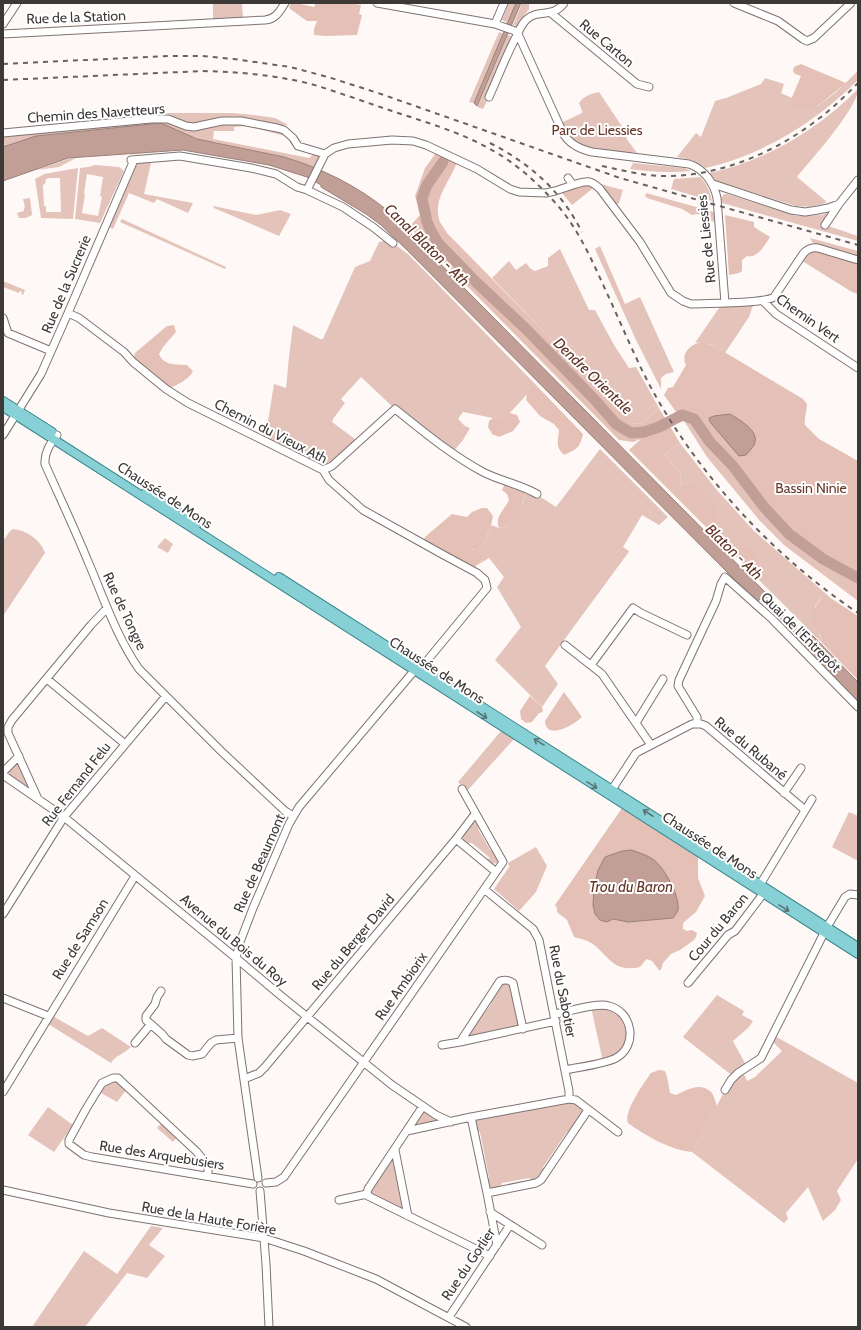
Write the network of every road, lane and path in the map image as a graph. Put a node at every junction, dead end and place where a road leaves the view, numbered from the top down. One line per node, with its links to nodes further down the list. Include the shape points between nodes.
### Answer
1 (17, 3): 9 (street)
2 (285, 3): 11 (street, Rue de la Station, via 278,15 265,20)
3 (377, 3): 10 (street)
4 (504, 3): 10 (street)
5 (564, 3): 8 (street)
6 (734, 3): 7 (street, via 778,21 807,41 814,38)
7 (851, 3)
8 (551, 14): 12 (street, via 540,13 529,18); 13 (street, Rue Carton, via 636,84)
9 (3, 24)
10 (499, 25): 12 (street)
11 (3, 34)
12 (518, 34): 14 (street); 19 (street, Rue de Liessies, via 563,132 571,143 592,152 689,164 698,168)
13 (649, 88)
14 (489, 97)
15 (3, 133): 16 (street, Chemin des Navetteurs, via 168,118 194,127 222,121 241,121 284,130 298,146)
16 (324, 154): 20 (street, via 348,144 413,141 477,169 519,192 546,193); 21 (street)
17 (568, 178): 20 (street)
18 (858, 180): 22 (street)
19 (713, 184): 22 (street, via 791,210 805,212); 27 (street, Rue de Liessies, via 717,198)
20 (573, 185): 27 (street, via 589,181 600,189 640,242 671,293 683,302 691,304)
21 (307, 190): 24 (street, via 343,207); 28 (street, Rue de la Sucrerie, via 266,171 203,159 180,156 132,160)
22 (839, 204): 23 (street)
23 (825, 225)
24 (393, 243)
25 (858, 260): 26 (street, via 818,248 809,249 802,254 774,297)
26 (763, 301): 27 (street); 31 (street, Chemin Vert, via 776,314)
27 (725, 303)
28 (68, 313): 30 (street, Rue de la Sucrerie); 37 (street, Chemin du Vieux Ath, via 85,322 166,389 188,403)
29 (3, 318): 30 (street, via 8,333)
30 (51, 351): 34 (street, Rue de la Sucrerie, via 34,387)
31 (858, 368)
32 (3, 401): 34 (main road, Chaussée de Mons)
33 (3, 407): 34 (main road, Chaussée de Mons)
34 (16, 413): 35 (street, Rue de la Sucrerie); 36 (main road, Chaussée de Mons)
35 (3, 434)
36 (55, 437): 39 (street, Rue de Tongre, via 47,451 45,464); 43 (main road, Chaussée de Mons)
37 (323, 470): 38 (street, via 332,466 395,409 449,451 476,468); 43 (street, Chemin du Vieux Ath, via 329,480 363,510 477,573 485,580 485,591)
38 (537, 494)
39 (107, 608): 44 (street); 46 (street, Rue de Tongre, via 131,658)
40 (687, 635): 42 (street, via 633,608)
41 (565, 645): 42 (street)
42 (591, 665): 48 (street, via 602,674)
43 (418, 669): 56 (main road, Chaussée de Mons); 62 (street, Rue de Beaumont)
44 (47, 679): 50 (street); 52 (street, via 8,727 8,733)
45 (663, 679): 48 (street)
46 (166, 696): 50 (street, Rue Fernand Felu); 62 (street, Rue de Tongre, via 221,751)
47 (858, 706): 49 (street, Quai de l'Entrepôt, via 772,619 725,577 679,680 678,686 697,717)
48 (636, 723): 51 (street)
49 (697, 723): 51 (street, Rue du Rubané); 57 (street, Rue du Rubané, via 706,726)
50 (125, 744): 63 (street, Rue Fernand Felu)
51 (651, 745): 56 (street, Rue du Rubané, via 636,753)
52 (19, 756): 54 (street); 58 (street)
53 (801, 768): 57 (street)
54 (3, 773): 58 (street, Avenue du Bois du Roy)
55 (462, 789): 61 (street, Rue Ambiorix)
56 (610, 792): 68 (main road, Chaussée de Mons)
57 (784, 793): 60 (street, Rue du Rubané)
58 (38, 799): 63 (street, Avenue du Bois du Roy)
59 (812, 799): 60 (street)
60 (805, 810): 68 (street)
61 (475, 814): 64 (street, Rue du Berger David); 65 (street, Rue Ambiorix, via 503,862)
62 (293, 816): 74 (street, Rue de Beaumont, via 253,908)
63 (64, 817): 66 (street, Avenue du Bois du Roy); 70 (street, Rue Fernand Felu)
64 (456, 839): 65 (street); 79 (street, Rue du Berger David)
65 (496, 872): 67 (street, Rue Ambiorix)
66 (135, 876): 74 (street, Avenue du Bois du Roy); 78 (street, Rue de Samson)
67 (484, 889): 80 (street, Rue du Sabotier, via 536,934 541,946); 87 (street, Rue Ambiorix)
68 (762, 889): 71 (main road, Chaussée de Mons); 75 (street, Cour du Baron, via 735,931 728,935)
69 (858, 895): 71 (street, via 850,894 845,897)
70 (3, 914)
71 (826, 930): 72 (main road, Chaussée de Mons); 73 (main road, Chaussée de Mons); 90 (street, via 761,1058 738,1073)
72 (858, 947)
73 (858, 954)
74 (236, 958): 79 (street, Avenue du Bois du Roy); 83 (street, Rue de Beaumont)
75 (688, 983)
76 (161, 991): 81 (street, via 146,1016 146,1020)
77 (3, 998): 78 (street)
78 (48, 1016): 91 (street, Rue de Samson)
79 (308, 1017): 87 (street, Avenue du Bois du Roy); 89 (street, Rue du Berger David, via 259,1073)
80 (555, 1018): 82 (street); 88 (street, Rue du Sabotier); 88 (street, via 597,1006 610,1006 622,1013 630,1026 630,1041 620,1056 610,1061)
81 (151, 1024): 83 (street, via 166,1039 192,1056 202,1054 211,1042 216,1040); 85 (street)
82 (522, 1029): 84 (street); 84 (street, via 513,983 509,980 500,981)
83 (238, 1038): 89 (street, Rue de Beaumont)
84 (460, 1042): 86 (street)
85 (135, 1043)
86 (442, 1045)
87 (364, 1062): 93 (street, Avenue du Bois du Roy); 102 (street, Rue Ambiorix, via 284,1177)
88 (565, 1070): 92 (street, Rue du Sabotier)
89 (244, 1079): 101 (street, Rue de Beaumont)
90 (725, 1090)
91 (3, 1092)
92 (569, 1099): 94 (street, via 576,1100); 95 (street)
93 (422, 1106): 96 (street, Avenue du Bois du Roy); 97 (street)
94 (588, 1110): 98 (street); 105 (street, via 541,1180)
95 (471, 1117): 96 (street); 105 (street)
96 (451, 1122): 97 (street)
97 (407, 1131): 99 (street)
98 (618, 1132)
99 (395, 1150): 106 (street); 109 (street)
100 (208, 1176): 100 (street, Rue des Arquebusiers, via 92,1158 69,1144 70,1137 102,1083 115,1078 197,1152 208,1166); 101 (street, Rue des Arquebusiers)
101 (255, 1181): 102 (street, via 263,1179); 104 (street, via 255,1188)
102 (266, 1184): 104 (street)
103 (3, 1190): 111 (street, Rue de la Haute Forière, via 109,1213)
104 (260, 1191): 111 (street)
105 (487, 1193): 108 (street)
106 (367, 1194): 107 (street); 109 (street, via 370,1198)
107 (339, 1200)
108 (490, 1212): 110 (street, Rue du Gorlier); 112 (street)
109 (408, 1216): 114 (street)
110 (510, 1226): 112 (street, Rue du Gorlier); 113 (street, Rue du Gorlier)
111 (264, 1238): 115 (street, Rue de la Haute Forière, via 304,1250 364,1274); 116 (street)
112 (497, 1245): 114 (street, Rue du Gorlier)
113 (542, 1245)
114 (490, 1256): 115 (street, Rue du Gorlier)
115 (448, 1317): 117 (street, Rue de la Haute Forière)
116 (269, 1327)
117 (466, 1327)

